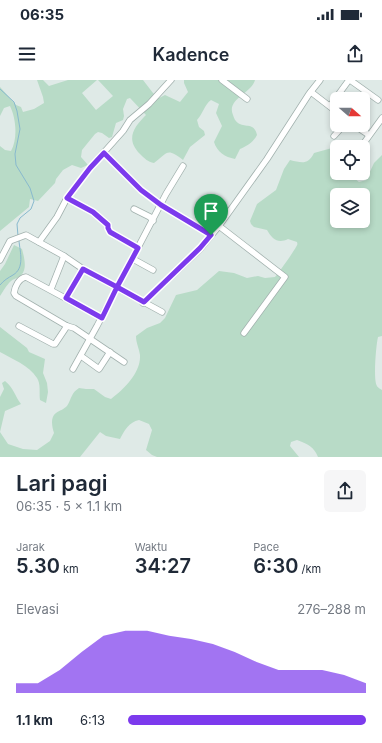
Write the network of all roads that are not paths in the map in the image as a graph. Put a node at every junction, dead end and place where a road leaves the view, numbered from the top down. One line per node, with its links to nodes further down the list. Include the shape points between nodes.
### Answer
1 (171, 80): 16 (street, via 150,104 130,120)
2 (222, 80): 7 (street)
3 (320, 80): 5 (street)
4 (349, 80): 6 (street); 8 (street)
5 (311, 92): 9 (street); 22 (street)
6 (340, 92)
7 (247, 98)
8 (378, 100)
9 (330, 106)
10 (382, 118): 14 (street)
11 (338, 132): 13 (street)
12 (364, 132): 14 (street)
13 (334, 136)
14 (369, 136): 15 (street)
15 (366, 140)
16 (104, 153): 18 (street); 19 (street, via 141,190)
17 (182, 166): 19 (street)
18 (67, 198): 24 (street, via 57,218); 25 (street, via 93,212 108,225 110,232)
19 (161, 205): 21 (street); 23 (street)
20 (134, 209): 21 (street)
21 (153, 221): 25 (street)
22 (219, 226): 23 (street); 39 (street, via 285,278)
23 (211, 235): 34 (street)
24 (39, 242): 26 (street); 28 (street, via 26,235 13,239 7,244)
25 (138, 248): 27 (street)
26 (64, 256): 29 (street); 32 (street)
27 (132, 259): 30 (street); 31 (street)
28 (0, 260)
29 (83, 269): 31 (street); 33 (street)
30 (153, 270)
31 (117, 287): 34 (street); 36 (street)
32 (51, 290): 33 (street); 38 (street, via 26,277 19,281 14,293)
33 (66, 298): 36 (street)
34 (144, 302): 35 (street)
35 (162, 312)
36 (102, 318): 40 (street)
37 (19, 326): 38 (street, via 55,344)
38 (67, 326): 40 (street)
39 (244, 333)
40 (90, 339): 41 (street); 42 (street)
41 (110, 352): 42 (street, via 99,369); 43 (street)
42 (81, 356): 44 (street)
43 (124, 362)
44 (73, 370)

